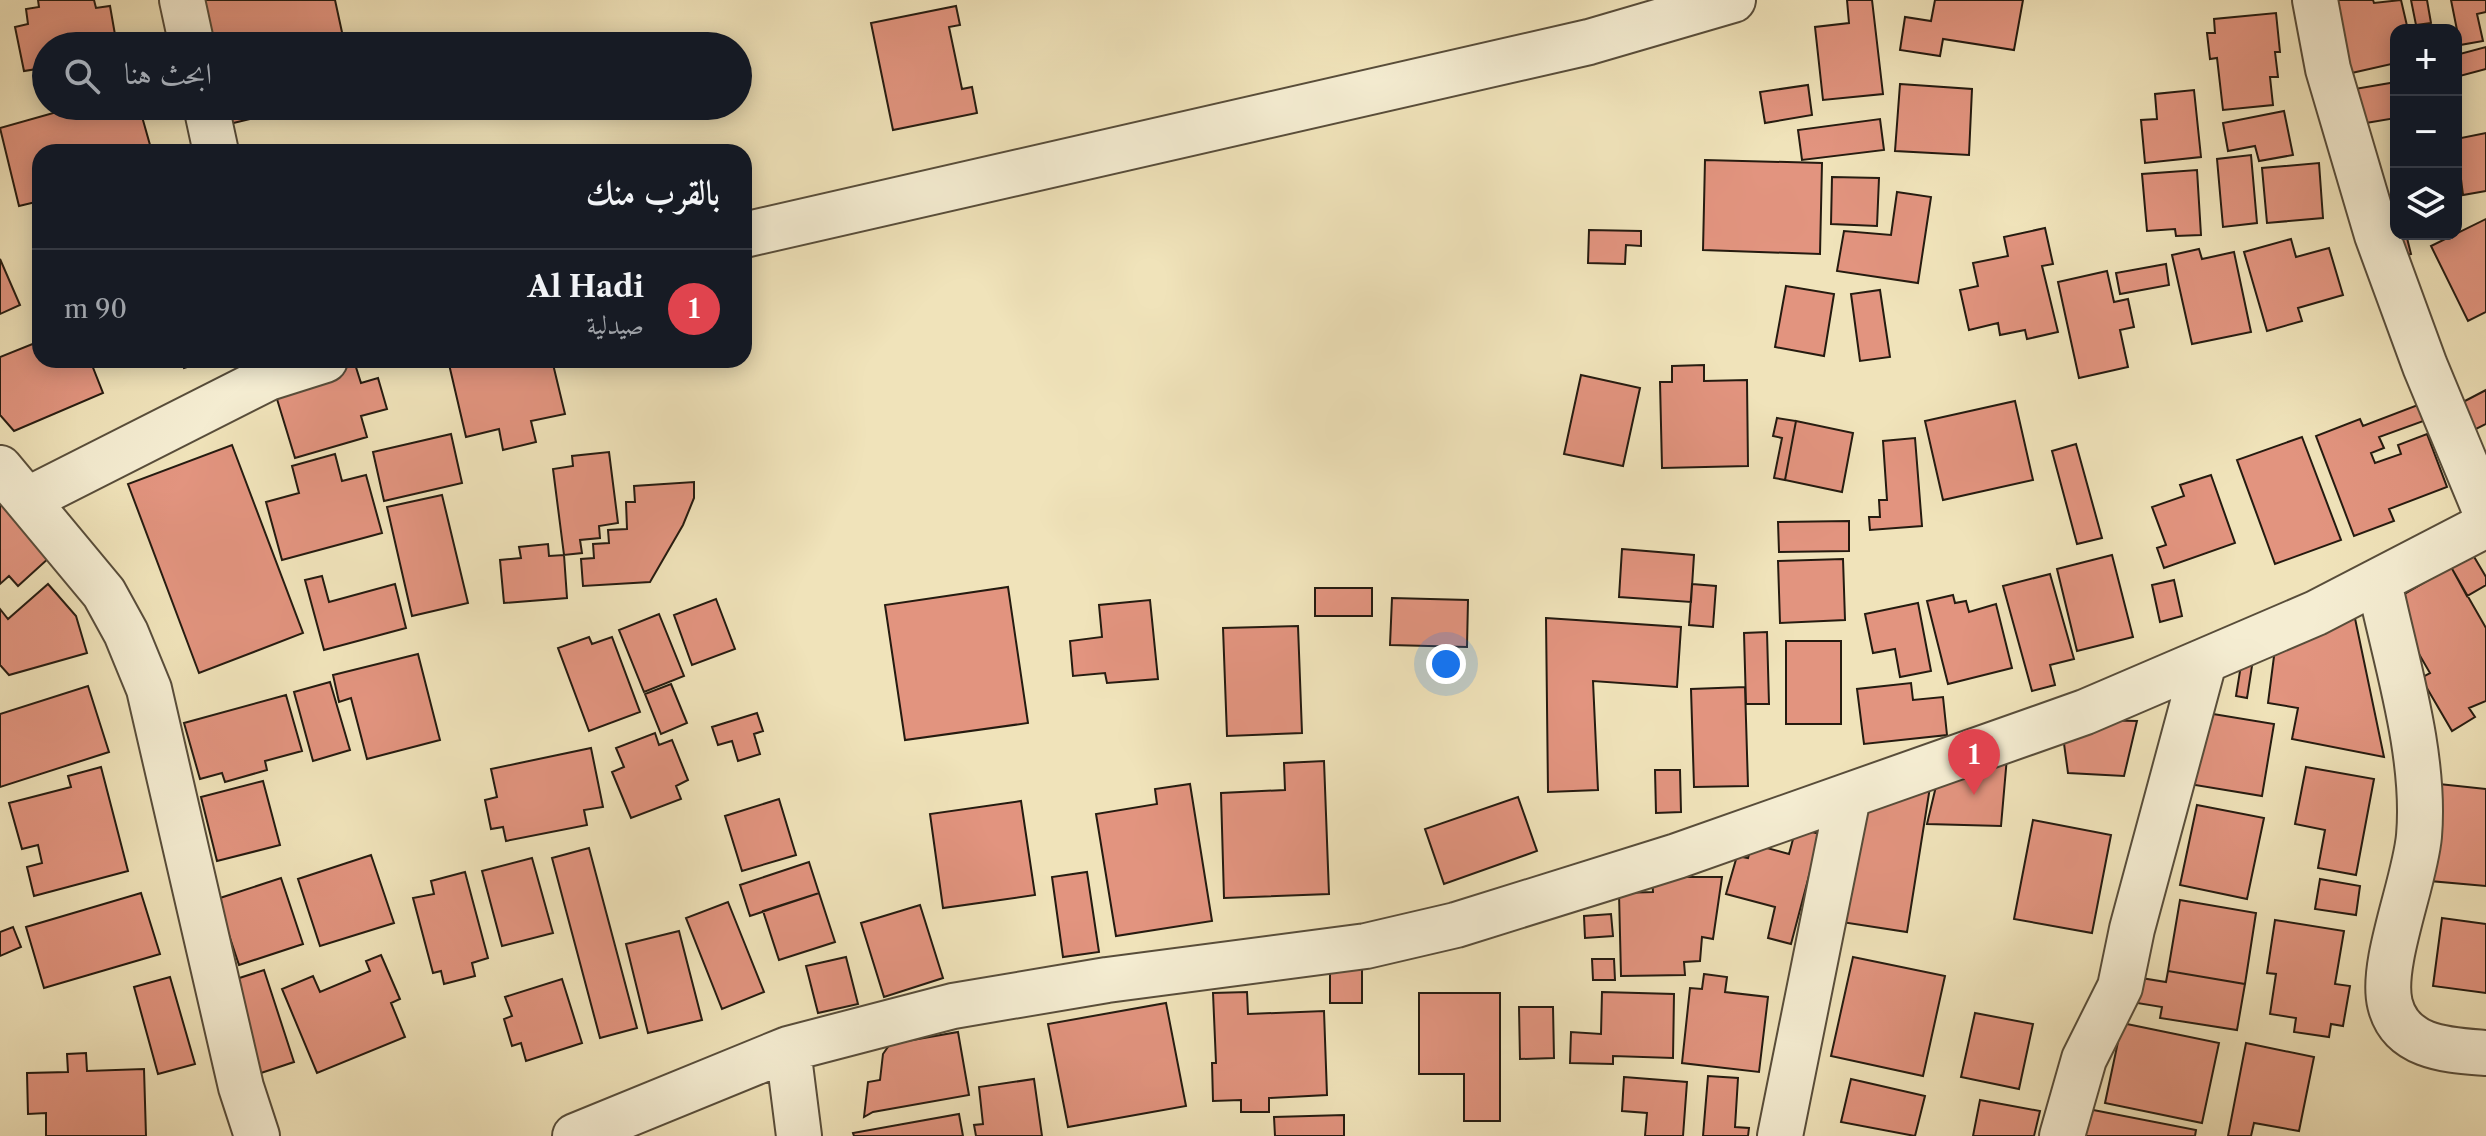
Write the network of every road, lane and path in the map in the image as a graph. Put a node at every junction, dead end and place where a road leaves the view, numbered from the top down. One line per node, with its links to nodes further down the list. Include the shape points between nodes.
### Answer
1 (182, 0): 4 (street)
2 (1733, 0): 7 (street, via 1589,42)
3 (2315, 0): 10 (street, via 2328,69 2377,235)
4 (189, 32)
5 (209, 120): 6 (street)
6 (214, 144)
7 (752, 233)
8 (266, 369): 9 (street)
9 (14, 484): 17 (street, via 104,593 149,689 241,1087)
10 (2486, 513)
11 (2486, 525): 12 (street)
12 (2379, 582): 13 (street); 16 (street, via 2418,768 2420,802 2411,887 2389,978 2390,1004 2413,1038 2440,1049)
13 (2204, 662): 14 (street, via 2085,712); 21 (street, via 2120,987 2084,1059)
14 (1848, 797): 15 (street, via 1677,856 1366,946 953,1006); 20 (street)
15 (788, 1049): 18 (street); 19 (street)
16 (2486, 1053)
17 (257, 1136)
18 (575, 1136)
19 (799, 1136)
20 (1780, 1136)
21 (2062, 1136)

